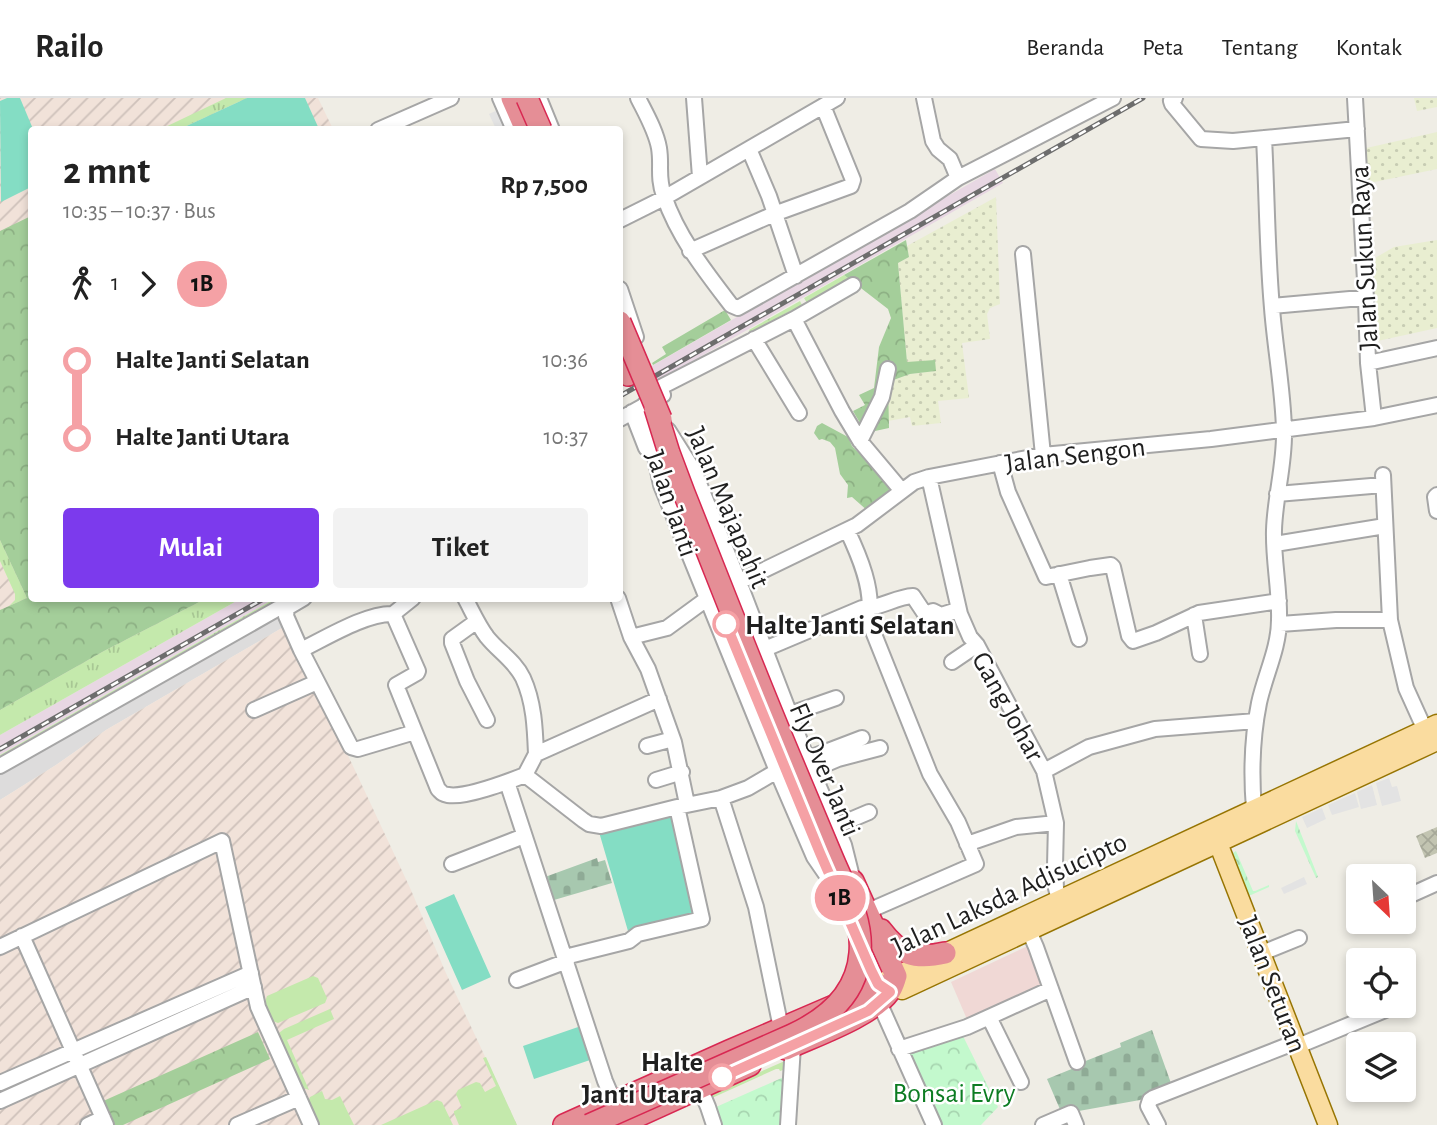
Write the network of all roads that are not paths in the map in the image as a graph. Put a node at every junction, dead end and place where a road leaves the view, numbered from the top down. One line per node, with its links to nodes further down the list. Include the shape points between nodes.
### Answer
1 (451, 98): 14 (street)
2 (500, 98): 15 (street)
3 (512, 98): 16 (highway)
4 (527, 98): 17 (highway, bridge)
5 (539, 98): 18 (street)
6 (638, 98): 24 (street, via 660,150)
7 (694, 98): 22 (street)
8 (837, 98): 13 (street)
9 (924, 98): 23 (street, via 933,141 950,159)
10 (1113, 98): 23 (street)
11 (1355, 98): 19 (street, Jalan Sukun Raya)
12 (1173, 100): 20 (street, via 1201,139)
13 (823, 106): 21 (street); 25 (street, via 853,183)
14 (387, 126)
15 (512, 126)
16 (524, 126)
17 (544, 126)
18 (545, 126)
19 (1357, 129): 20 (street); 31 (street, Jalan Sukun Raya)
20 (1264, 138): 33 (street)
21 (749, 149): 22 (street); 25 (street)
22 (700, 177): 24 (street)
23 (958, 178): 29 (street, via 911,211)
24 (664, 198): 26 (street); 27 (street)
25 (774, 214): 27 (street); 29 (street)
26 (623, 218)
27 (690, 251): 29 (street, via 736,308)
28 (1023, 254): 48 (street)
29 (796, 276)
30 (853, 285): 34 (street)
31 (1366, 299): 33 (street); 40 (street, Jalan Sukun Raya)
32 (623, 304): 38 (street, via 637,342 633,354)
33 (1272, 306): 46 (street)
34 (794, 319): 36 (street); 47 (street)
35 (623, 335): 43 (highway, Jalan Majapahit, bridge)
36 (754, 339): 43 (street, via 659,388 663,395); 44 (street)
37 (1437, 348): 40 (street)
38 (623, 351)
39 (623, 363): 114 (highway, Jalan Majapahit, via 674,497)
40 (1368, 363): 45 (street, Jalan Sukun Raya)
41 (888, 369): 47 (street, via 882,397)
42 (1437, 405): 45 (street, Jalan Sengon)
43 (640, 409): 50 (street, Jalan Janti); 52 (street, Jalan Janti); 54 (highway, Jalan Majapahit, bridge, via 669,453); 114 (highway, Jalan Majapahit, bridge, via 678,450)
44 (799, 413)
45 (1374, 418): 46 (street, Jalan Sengon)
46 (1284, 429): 48 (street, Jalan Sengon); 55 (street)
47 (860, 441): 53 (street)
48 (1043, 455): 49 (street, Jalan Sengon)
49 (1000, 463): 51 (street, Jalan Sengon); 61 (street, via 1046,577)
50 (694, 471): 52 (street, via 684,463 672,466); 62 (street, Jalan Janti)
51 (929, 477): 53 (street, Jalan Sengon); 72 (street, Gang Johar)
52 (661, 485): 63 (street, Jalan Janti)
53 (902, 491): 59 (street, Jalan Sengon)
54 (684, 493): 155 (highway, Fly Over Janti, bridge, via 852,903 860,932 859,964 843,998 818,1021)
55 (1277, 494): 58 (street, via 1383,480); 60 (street)
56 (1437, 495): 57 (street)
57 (1437, 510)
58 (1385, 526): 60 (street); 74 (street)
59 (847, 530): 62 (street, Jalan Sengon); 70 (street, via 865,577)
60 (1275, 544): 64 (street)
61 (1059, 574): 73 (street, via 1111,565 1133,641); 78 (street)
62 (739, 582): 80 (street, Jalan Janti)
63 (708, 598): 77 (street, via 667,628); 86 (street, Jalan Janti)
64 (1279, 601): 73 (street); 76 (street)
65 (297, 602): 69 (street)
66 (408, 602): 71 (street)
67 (467, 602): 75 (street)
68 (619, 602): 77 (street)
69 (287, 608): 81 (street); 101 (street, via 277,609)
70 (871, 609): 72 (street, via 914,596 925,614); 80 (street, via 862,608); 116 (street, via 868,619 914,735)
71 (393, 614): 81 (street, via 363,620); 93 (street, via 418,671 396,684)
72 (960, 614): 79 (street, Gang Johar)
73 (1194, 615): 82 (street)
74 (1390, 620): 76 (street); 96 (street)
75 (477, 621): 91 (street, via 452,643); 99 (street, via 522,677 535,722)
76 (1280, 624): 92 (street)
77 (631, 638): 88 (street)
78 (1079, 639)
79 (976, 645): 83 (street); 103 (street, Gang Johar)
80 (765, 649): 84 (street, Jalan Janti)
81 (301, 650): 85 (street)
82 (1200, 653)
83 (952, 662)
84 (777, 681): 86 (street); 90 (street, Jalan Janti)
85 (317, 682): 89 (street); 93 (street, via 354,749)
86 (746, 693): 102 (street, Jalan Janti)
87 (836, 698): 90 (street)
88 (659, 699): 95 (street); 99 (street)
89 (254, 710)
90 (790, 714): 100 (street, Jalan Janti)
91 (487, 720)
92 (1256, 721): 103 (street, via 1155,729 1089,747); 110 (street)
93 (415, 732): 107 (street, via 443,793 466,793)
94 (862, 738): 100 (street)
95 (673, 739): 97 (street); 104 (street)
96 (1422, 739): 110 (main road, Jalan Laksda Adisucipto); 115 (main road, Jalan Laksda Adisucipto)
97 (647, 746)
98 (880, 748): 100 (street)
99 (536, 754): 105 (street)
100 (809, 765): 114 (street, Jalan Janti)
101 (0, 766)
102 (777, 771): 108 (street); 119 (street, Jalan Janti, via 814,857)
103 (1044, 771): 112 (street, Gang Johar)
104 (681, 772): 106 (street); 109 (street)
105 (525, 775): 107 (street); 109 (street, via 595,826)
106 (656, 780)
107 (508, 782): 113 (street)
108 (721, 798): 109 (street); 137 (street, via 757,907)
109 (682, 805): 129 (street, via 702,919 638,934 629,941)
110 (1254, 809): 121 (main road, Jalan Laksda Adisucipto)
111 (869, 811): 114 (street)
112 (1056, 823): 116 (street, via 1016,827); 121 (street, Gang Johar, via 1056,888)
113 (524, 836): 117 (street); 129 (street)
114 (831, 842): 119 (highway, Jalan Majapahit)
115 (1218, 843): 121 (main road, Jalan Laksda Adisucipto); 128 (main road, Jalan Seturan)
116 (967, 844): 122 (street, via 976,864)
117 (452, 864)
118 (1437, 883): 120 (street)
119 (845, 885): 122 (highway, Jalan Majapahit)
120 (1416, 893)
121 (1069, 901): 123 (main road, Jalan Laksda Adisucipto); 127 (main road, Jalan Laksda Adisucipto)
122 (858, 916): 127 (highway, via 900,950 922,957); 133 (highway, Jalan Majapahit); 134 (highway, via 847,967)
123 (1029, 931): 132 (street); 133 (main road, Jalan Laksda Adisucipto); 133 (main road, Jalan Laksda Adisucipto, via 1021,940)
124 (22, 936): 126 (street); 130 (street, via 222,841); 140 (street)
125 (1299, 938): 128 (street)
126 (0, 947)
127 (945, 953): 133 (main road, Jalan Laksda Adisucipto)
128 (1262, 953): 138 (main road, Jalan Seturan)
129 (566, 959): 131 (street); 149 (street)
130 (253, 980): 140 (street); 142 (street); 147 (street, via 258,1007)
131 (517, 980)
132 (1051, 989): 135 (street); 141 (street)
133 (884, 995): 134 (highway, Jalan Laksda Adisucipto, via 871,990); 137 (highway, Jalan Laksda Adisucipto); 139 (street)
134 (825, 1010): 137 (highway, Jalan Laksda Adisucipto)
135 (989, 1017): 139 (street); 144 (street)
136 (1364, 1018): 138 (street)
137 (787, 1037): 143 (highway, Jalan Laksda Adisucipto); 158 (street)
138 (1297, 1044): 162 (street, via 1153,1098 1148,1106); 163 (main road, Jalan Seturan)
139 (900, 1049): 159 (street)
140 (72, 1051): 142 (street); 145 (street)
141 (1077, 1062)
142 (79, 1065): 148 (street); 150 (street)
143 (718, 1068): 146 (highway, Jalan Laksda Adisucipto); 149 (highway, Jalan Laksda Adisucipto)
144 (1021, 1082)
145 (0, 1083)
146 (699, 1088): 156 (highway, Jalan Laksda Adisucipto); 157 (street)
147 (299, 1098): 152 (street); 153 (street)
148 (0, 1101)
149 (614, 1102): 154 (highway, Jalan Laksda Adisucipto)
150 (104, 1122): 151 (street)
151 (88, 1125)
152 (237, 1125)
153 (311, 1125)
154 (564, 1125)
155 (589, 1125)
156 (618, 1125)
157 (714, 1125)
158 (788, 1125)
159 (934, 1125)
160 (1043, 1125): 161 (street, via 1071,1114)
161 (1076, 1125)
162 (1158, 1125)
163 (1328, 1125)

